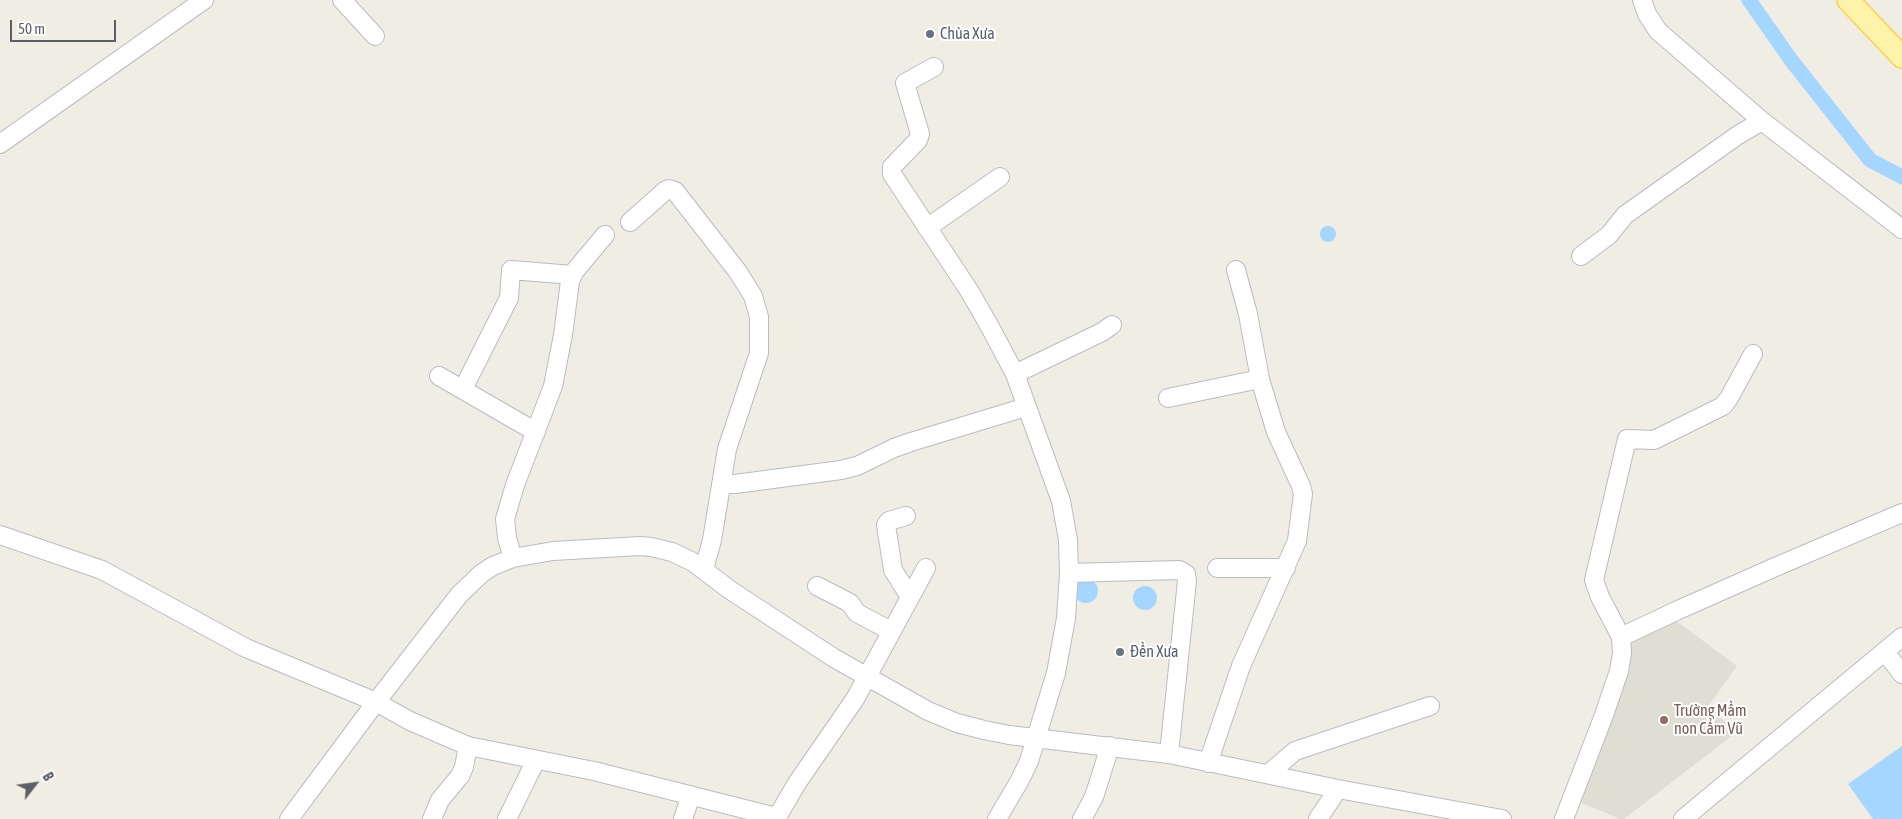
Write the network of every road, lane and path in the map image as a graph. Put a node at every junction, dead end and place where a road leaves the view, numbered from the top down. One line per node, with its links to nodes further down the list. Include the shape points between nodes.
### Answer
1 (204, 0): 9 (street)
2 (342, 0): 5 (street)
3 (1642, 0): 8 (street, via 1658,31)
4 (1848, 0): 6 (main road)
5 (375, 36)
6 (1902, 57)
7 (934, 67): 12 (street, via 905,83 920,134 892,167 892,174)
8 (1762, 121): 13 (street); 15 (street, via 1625,215 1609,235)
9 (0, 144)
10 (1000, 177): 12 (street)
11 (630, 222): 27 (street, via 666,190 672,189 738,272 753,296 759,317 759,353 727,449)
12 (927, 228): 20 (street, via 970,292)
13 (1902, 229)
14 (605, 235): 17 (street)
15 (1581, 256)
16 (1236, 270): 22 (street)
17 (573, 275): 23 (street, via 512,270 509,298); 26 (street, via 553,386)
18 (1112, 325): 20 (street)
19 (1753, 354): 40 (street, via 1723,406 1654,440 1627,439 1594,580)
20 (1014, 374): 25 (street)
21 (439, 376): 23 (street)
22 (1260, 379): 24 (street); 34 (street, via 1276,432 1303,494 1300,529)
23 (463, 389): 26 (street)
24 (1168, 398)
25 (1026, 407): 27 (street, via 911,442 857,466); 36 (street, via 1061,501 1068,540)
26 (536, 432): 31 (street, via 506,519)
27 (721, 484): 35 (street)
28 (1902, 513): 40 (street)
29 (906, 516): 38 (street, via 886,525 893,570)
30 (0, 535): 45 (street, via 102,570 246,648)
31 (513, 558): 35 (street, via 553,551 640,546 672,552); 45 (street, via 482,573 464,589)
32 (926, 568): 38 (street)
33 (1217, 568): 34 (street)
34 (1286, 568): 52 (street, via 1240,666)
35 (704, 570): 44 (street)
36 (1069, 572): 47 (street, via 1066,618 1056,673); 50 (street, via 1179,570 1186,574)
37 (817, 586): 39 (street, via 850,603 857,613)
38 (910, 597): 39 (street)
39 (891, 631): 44 (street)
40 (1621, 638): 65 (street, via 1619,671)
41 (1902, 638): 42 (street)
42 (1885, 652): 43 (street); 66 (street)
43 (1902, 674)
44 (867, 677): 47 (street, via 928,711 957,722); 56 (street)
45 (376, 702): 48 (street); 57 (street)
46 (1430, 706): 53 (street, via 1294,751)
47 (1036, 738): 49 (street); 61 (street, via 1020,780)
48 (468, 746): 51 (street); 58 (street, via 460,776 440,800)
49 (1110, 746): 50 (street); 62 (street, via 1094,797)
50 (1169, 754): 52 (street)
51 (536, 760): 55 (street); 59 (street)
52 (1208, 763): 53 (street)
53 (1268, 774): 54 (street)
54 (1338, 789): 63 (street); 64 (street)
55 (691, 795): 56 (street); 60 (street)
56 (776, 818)
57 (289, 819)
58 (432, 819)
59 (506, 819)
60 (683, 819)
61 (997, 819)
62 (1082, 819)
63 (1318, 819)
64 (1502, 819)
65 (1564, 819)
66 (1683, 819)

